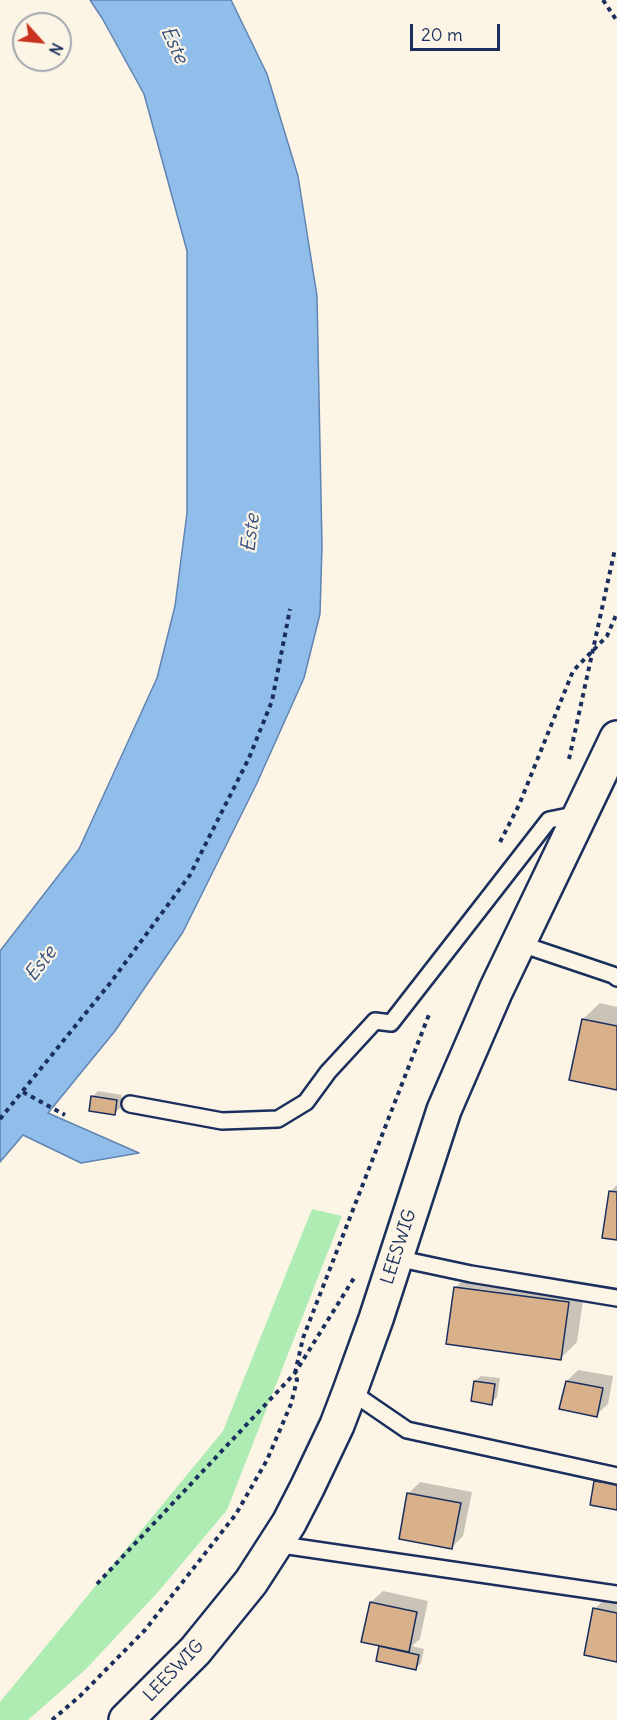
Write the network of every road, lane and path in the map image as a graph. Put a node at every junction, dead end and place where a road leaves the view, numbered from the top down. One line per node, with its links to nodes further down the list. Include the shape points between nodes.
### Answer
1 (603, 0): 2 (path)
2 (617, 21)
3 (615, 549): 6 (path)
4 (290, 609): 14 (path, via 272,700 249,758 190,875)
5 (617, 613): 6 (path, via 606,636)
6 (592, 651): 8 (path); 10 (path, via 573,671 519,805)
7 (617, 738): 9 (street, LEESWIG)
8 (569, 763)
9 (579, 814): 11 (street, LEESWIG); 15 (lane, via 549,820 390,1023 375,1021 306,1102 278,1119 222,1121)
10 (499, 844)
11 (518, 943): 12 (lane); 18 (street, LEESWIG, via 444,1110)
12 (617, 978)
13 (433, 1004): 21 (path, via 303,1338)
14 (23, 1092): 16 (path); 17 (path)
15 (130, 1104)
16 (64, 1115)
17 (0, 1119)
18 (396, 1258): 20 (lane, via 471,1275); 22 (street, LEESWIG)
19 (357, 1274): 21 (path)
20 (617, 1298)
21 (295, 1373): 25 (path); 27 (path, via 291,1404 267,1460 236,1514 145,1630)
22 (350, 1391): 23 (lane, via 407,1430); 24 (street, LEESWIG, via 312,1478)
23 (617, 1476)
24 (275, 1545): 26 (lane); 28 (street, LEESWIG, via 251,1582 195,1651)
25 (96, 1584)
26 (617, 1594)
27 (52, 1720)
28 (126, 1720)

